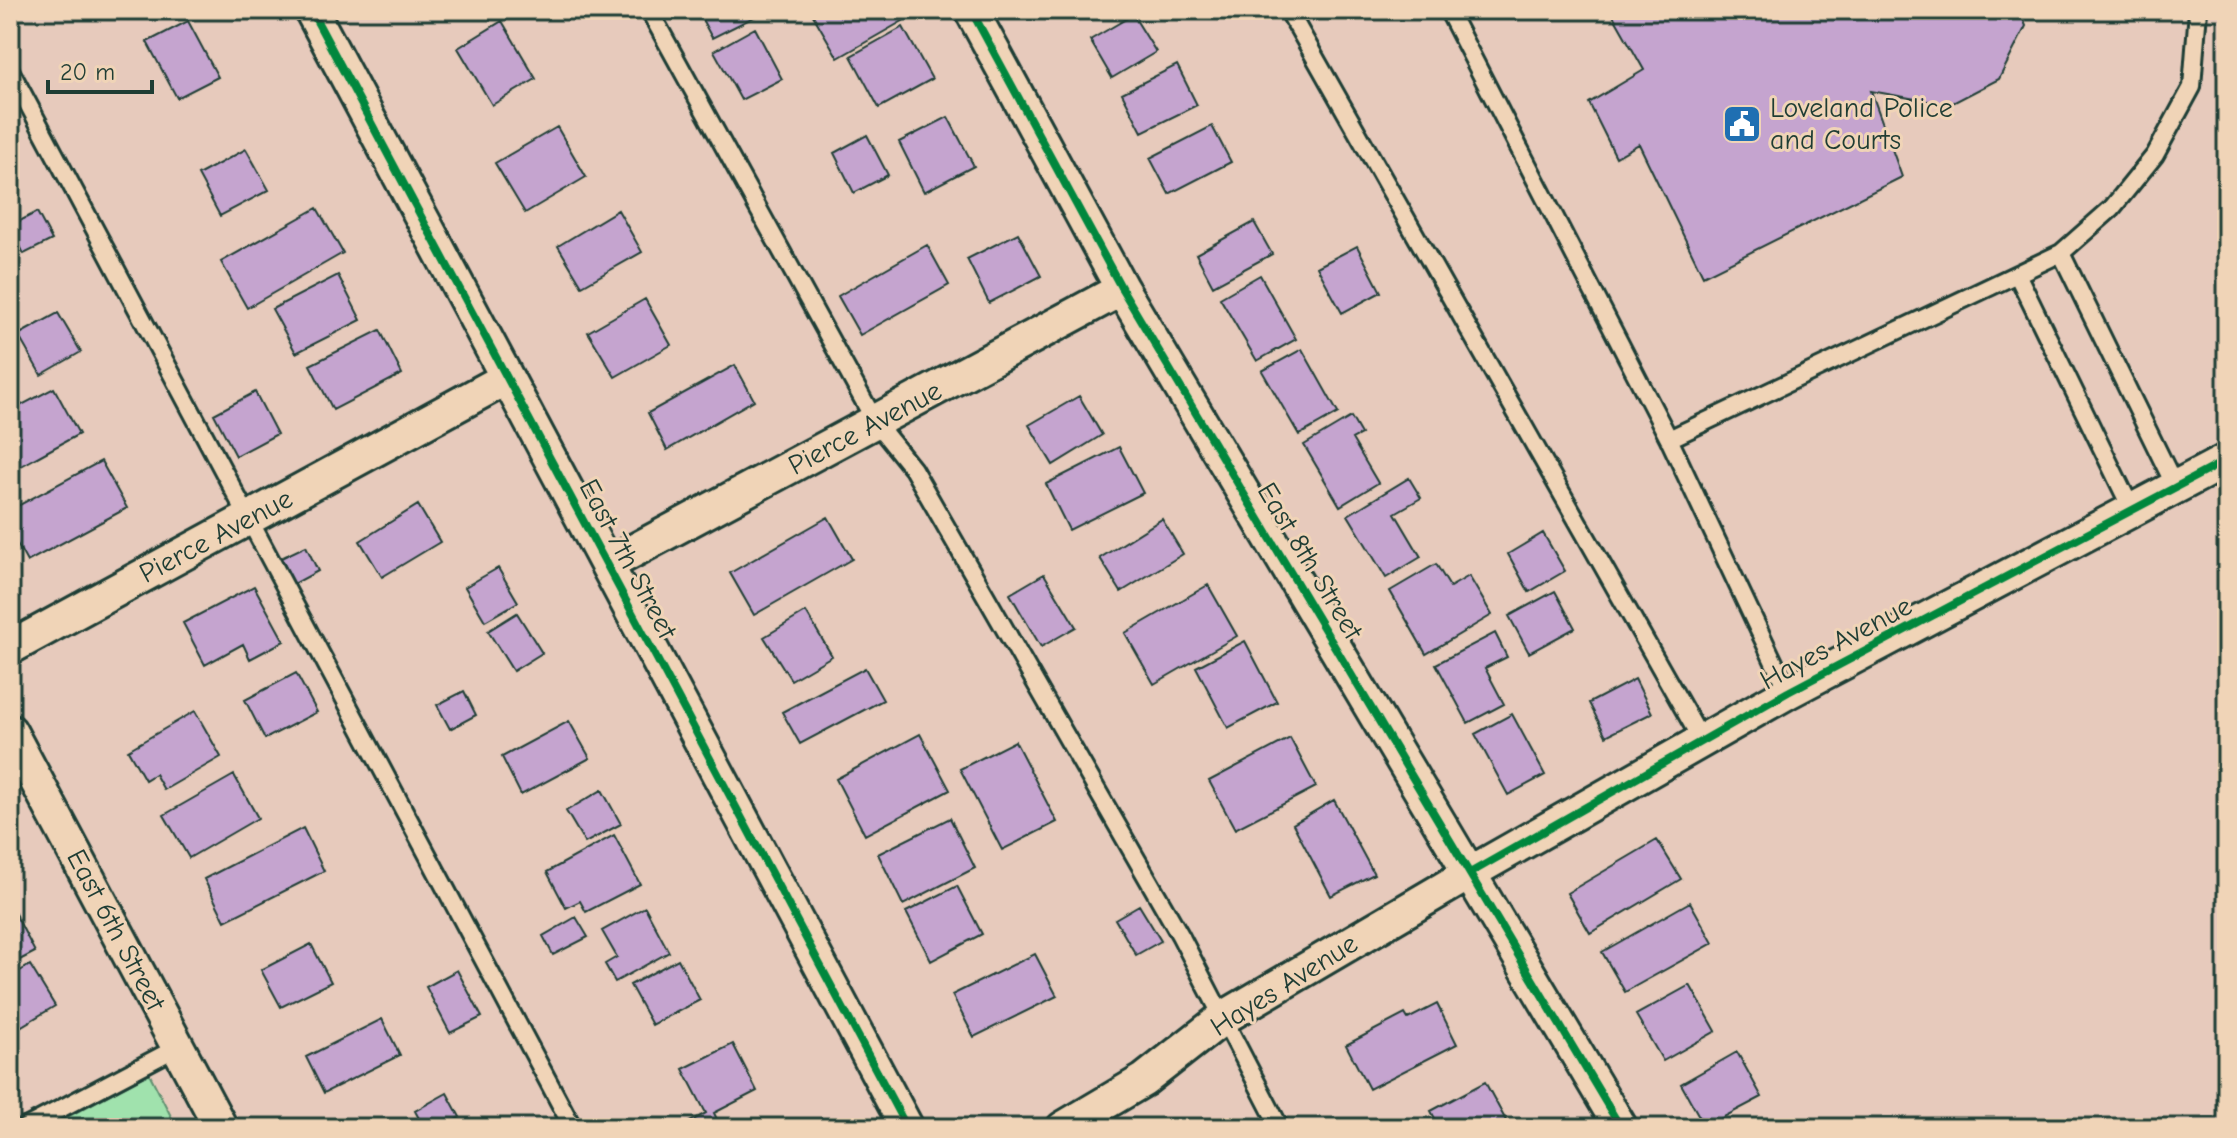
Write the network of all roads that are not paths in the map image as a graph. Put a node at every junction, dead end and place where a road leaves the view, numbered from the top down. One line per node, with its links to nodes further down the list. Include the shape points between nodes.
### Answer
1 (311, 10): 11 (street, East 7th Street)
2 (649, 10): 12 (lane)
3 (971, 10): 10 (street, East 8th Street)
4 (1288, 10): 22 (lane)
5 (1448, 10): 13 (lane)
6 (2198, 10): 8 (lane, via 2192,87 2155,155 2112,208)
7 (10, 70): 17 (lane)
8 (2061, 253): 9 (lane); 15 (lane)
9 (2017, 274): 13 (lane); 16 (lane)
10 (1122, 289): 12 (street, Pierce Avenue); 23 (street, East 8th Street)
11 (507, 378): 17 (street, Pierce Avenue); 18 (street, East 7th Street)
12 (876, 423): 18 (street, Pierce Avenue); 24 (lane, via 913,469)
13 (1669, 439): 20 (lane)
14 (2227, 460): 15 (street, Hayes Avenue)
15 (2176, 488): 16 (street, Hayes Avenue)
16 (2133, 512): 20 (street, Hayes Avenue)
17 (249, 519): 19 (street, Pierce Avenue); 28 (lane)
18 (607, 565): 29 (street, East 7th Street)
19 (10, 648)
20 (1788, 692): 22 (street, Hayes Avenue)
21 (10, 731): 25 (street, East 6th Street)
22 (1702, 741): 23 (street, Hayes Avenue)
23 (1470, 873): 24 (street, Hayes Avenue); 32 (street, East 8th Street)
24 (1223, 1018): 30 (street, Hayes Avenue, via 1144,1080); 31 (lane)
25 (178, 1047): 26 (lane); 27 (street, East 6th Street)
26 (24, 1128)
27 (221, 1128)
28 (573, 1128)
29 (907, 1128)
30 (1063, 1128)
31 (1280, 1128)
32 (1621, 1128)

